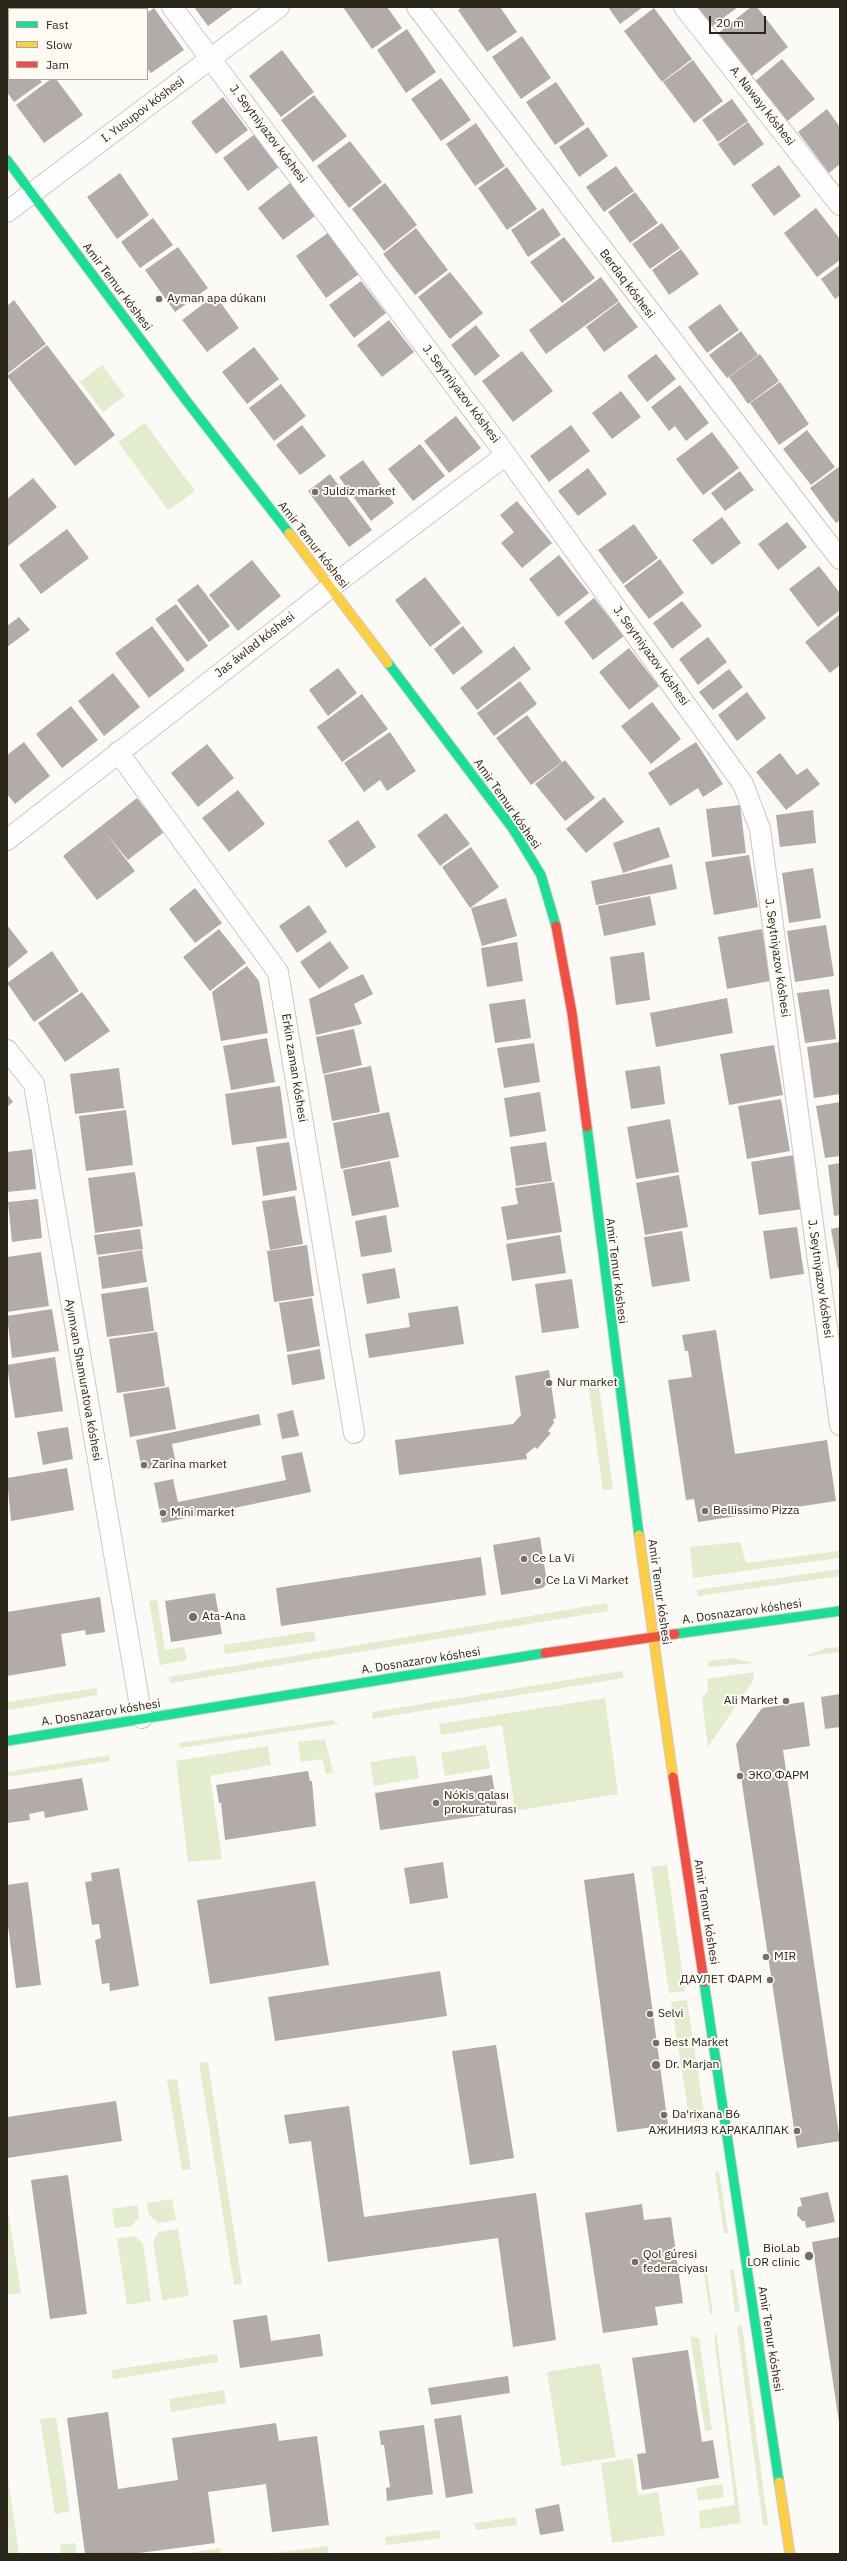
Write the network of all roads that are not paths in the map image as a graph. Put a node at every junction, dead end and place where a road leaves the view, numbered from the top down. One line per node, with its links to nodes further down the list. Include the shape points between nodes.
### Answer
1 (172, 7): 5 (street, J. Seytniyazov kóshesi)
2 (280, 7): 5 (street, I. Yusupov kóshesi)
3 (417, 7): 11 (street, Berdaq kóshesi)
4 (684, 7): 8 (street, A. Nawayı kóshesi)
5 (212, 59): 7 (street, I. Yusupov kóshesi); 10 (street, J. Seytniyazov kóshesi)
6 (7, 160): 7 (main road, Amir Temur kóshesi)
7 (32, 193): 9 (street, I. Yusupov kóshesi); 12 (main road, Amir Temur kóshesi, via 213,436)
8 (840, 205)
9 (7, 212)
10 (506, 455): 12 (street, Jas áwlad kóshesi); 16 (street, J. Seytniyazov kóshesi, via 743,784 760,829)
11 (840, 558)
12 (331, 586): 13 (street, Jas áwlad kóshesi); 19 (main road, Amir Temur kóshesi, via 513,829 541,875 560,940 572,1013)
13 (118, 752): 14 (street, Jas áwlad kóshesi); 17 (street, Erkin zaman kóshesi, via 278,972)
14 (7, 840)
15 (7, 1050): 20 (street, Ayımxan Shamuratova kóshesi, via 34,1084)
16 (840, 1425)
17 (354, 1433)
18 (840, 1611): 19 (main road, A. Dosnazarov kóshesi)
19 (652, 1636): 20 (main road, A. Dosnazarov kóshesi); 22 (main road, Amir Temur kóshesi)
20 (142, 1718): 21 (main road, A. Dosnazarov kóshesi)
21 (7, 1741)
22 (790, 2554)

